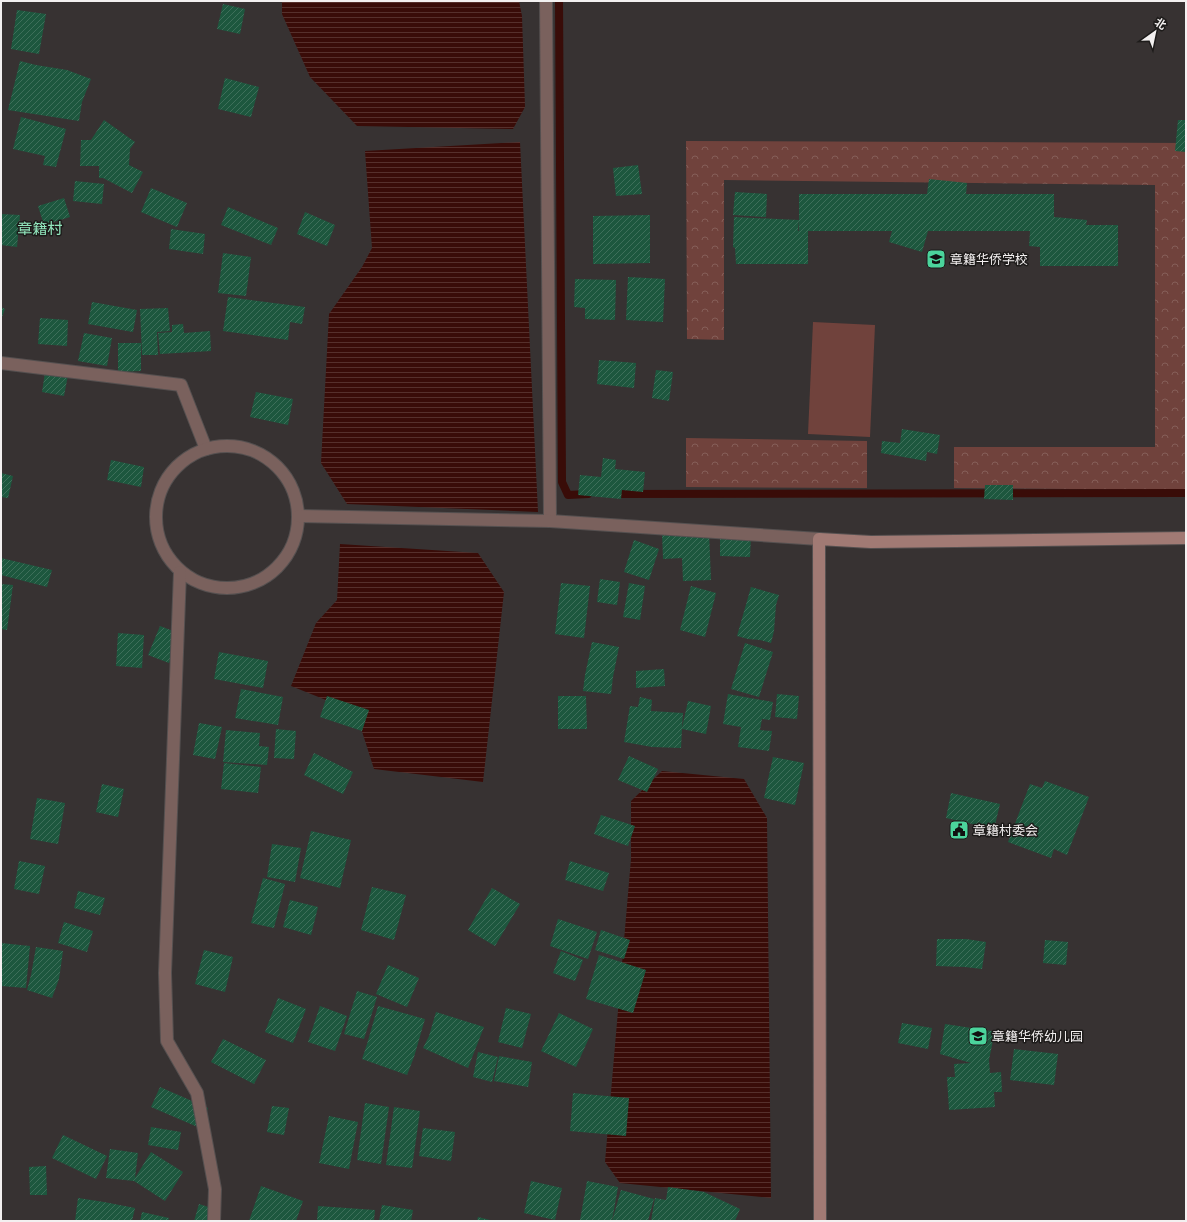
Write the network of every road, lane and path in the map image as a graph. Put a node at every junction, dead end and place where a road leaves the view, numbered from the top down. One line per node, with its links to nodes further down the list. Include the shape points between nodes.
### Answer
1 (546, 1): 5 (street)
2 (1, 363): 3 (street, via 181,384)
3 (206, 449): 4 (street, via 216,446 240,446 263,455 282,471 294,492); 8 (street, via 193,454 173,468 161,488 155,510 156,533 165,555)
4 (299, 516): 5 (street); 8 (street, via 295,540 284,561 267,577 246,587 223,589 201,584)
5 (550, 521): 7 (street)
6 (1186, 538): 7 (street, via 879,542)
7 (819, 539): 10 (street)
8 (180, 572): 9 (street, via 165,973 167,1041 197,1093 215,1189)
9 (214, 1221)
10 (820, 1221)

